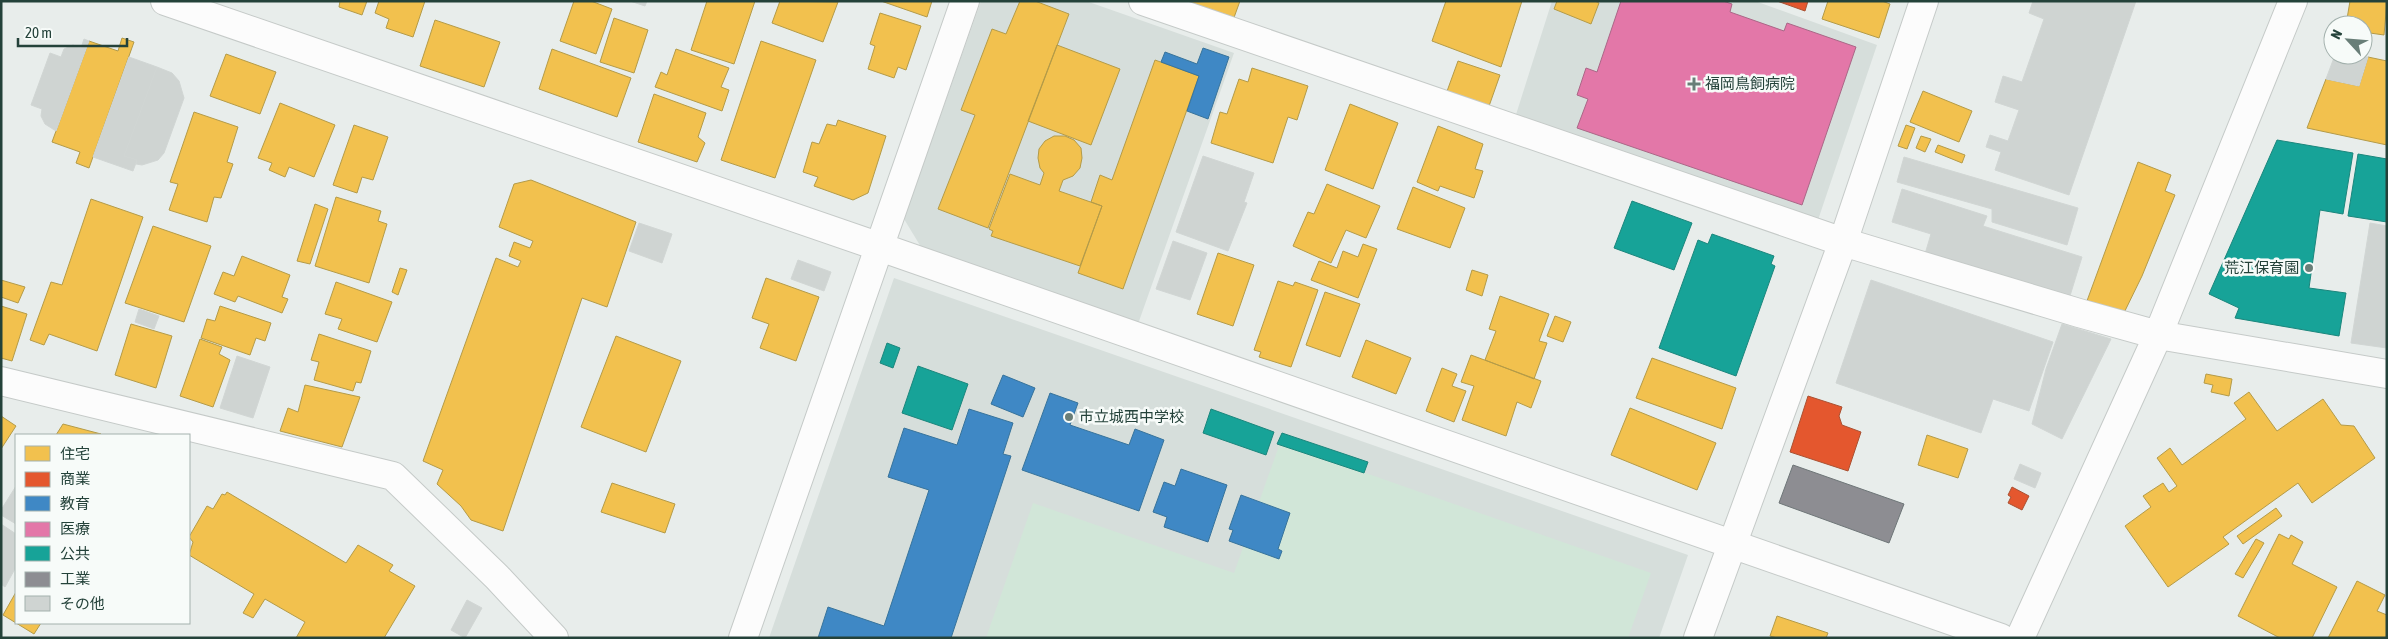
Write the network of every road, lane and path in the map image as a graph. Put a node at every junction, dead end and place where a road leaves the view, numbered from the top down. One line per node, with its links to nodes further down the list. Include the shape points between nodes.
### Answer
1 (165, 1): 7 (street)
2 (965, 1): 7 (street)
3 (1143, 1): 6 (street)
4 (1924, 1): 6 (street)
5 (2294, 1): 8 (street)
6 (1843, 242): 8 (street); 11 (street)
7 (880, 247): 11 (street); 13 (street)
8 (2158, 335): 9 (street); 16 (street)
9 (2387, 374)
10 (1, 380): 12 (street, via 393,476)
11 (1732, 544): 14 (street); 15 (street)
12 (554, 638)
13 (742, 638)
14 (1698, 638)
15 (2001, 638)
16 (2020, 638)

